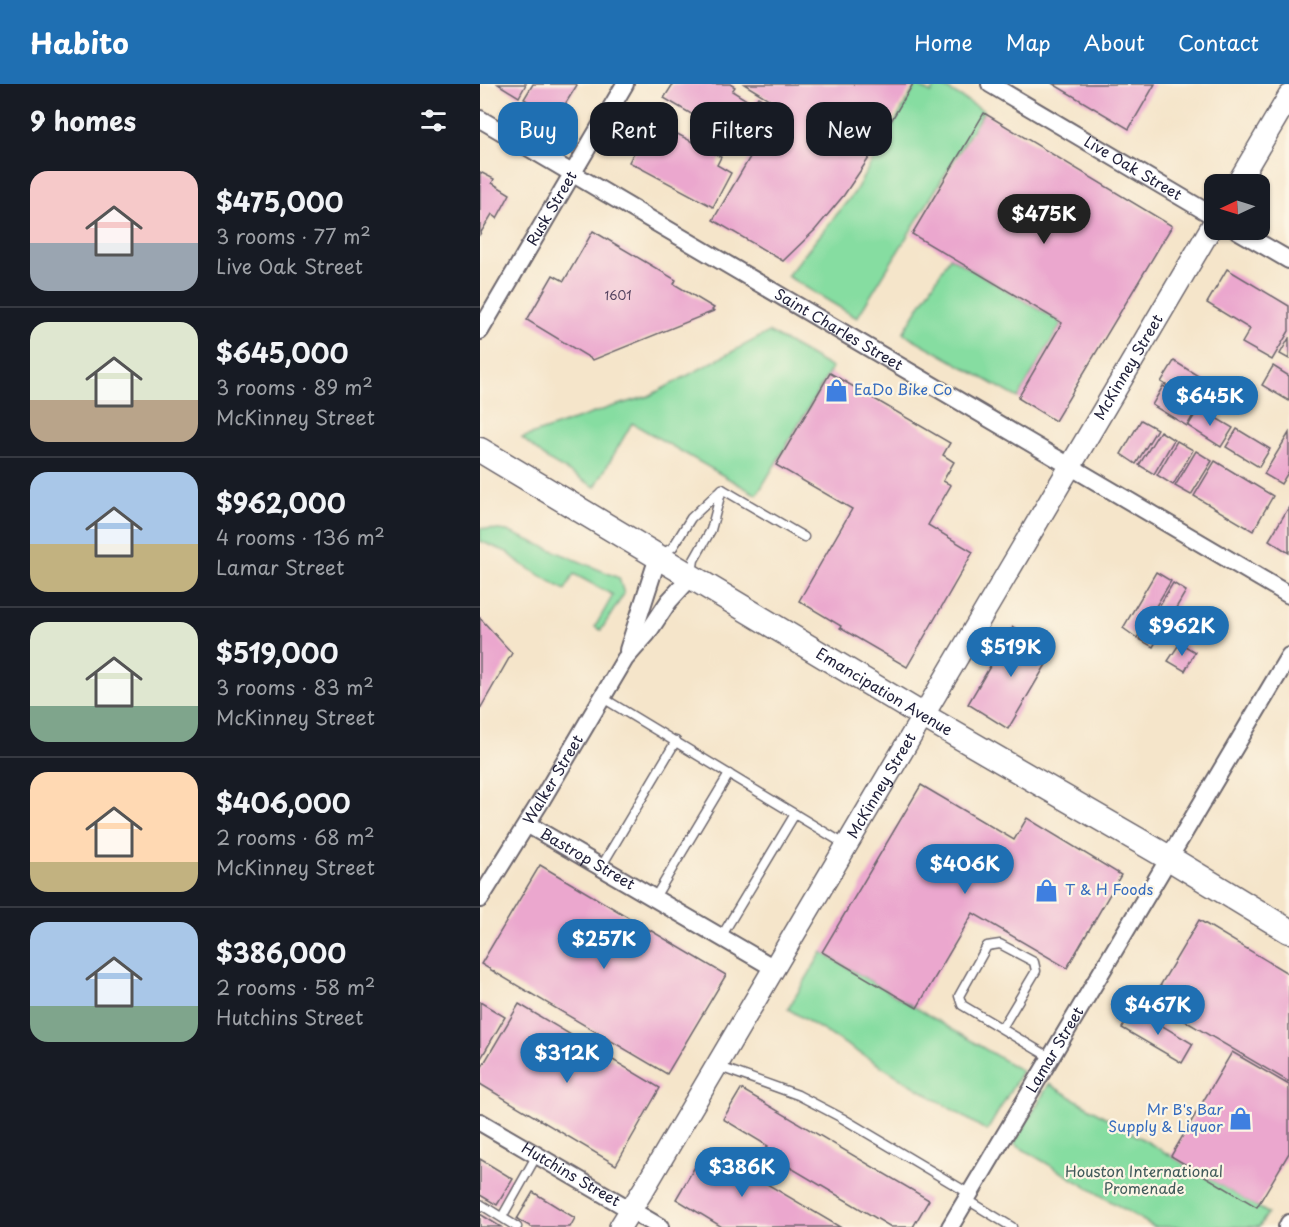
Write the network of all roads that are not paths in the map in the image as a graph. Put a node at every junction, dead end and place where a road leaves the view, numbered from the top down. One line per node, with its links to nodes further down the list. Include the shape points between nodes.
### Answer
1 (625, 84): 5 (street, Rusk Street)
2 (990, 84): 7 (street, Live Oak Street)
3 (1289, 96): 6 (street)
4 (480, 119): 5 (street, Saint Charles Street)
5 (573, 173): 11 (street, Rusk Street); 13 (street, Saint Charles Street)
6 (1243, 174)
7 (1204, 212)
8 (1204, 238): 13 (street, McKinney Street)
9 (1254, 240): 10 (street)
10 (1289, 260)
11 (480, 331)
12 (480, 450): 16 (main road, Emancipation Avenue)
13 (1070, 467): 18 (street, Saint Charles Street); 22 (street, McKinney Street)
14 (722, 489): 15 (lane); 16 (lane, via 691,518 673,547); 17 (lane, via 711,531 693,560)
15 (804, 537)
16 (658, 557): 17 (main road, Emancipation Avenue); 20 (street, Walker Street)
17 (691, 577): 20 (street, Walker Street); 22 (main road, Emancipation Avenue)
18 (1289, 595)
19 (1289, 656): 28 (street, Lamar Street)
20 (625, 659): 21 (street, Walker Street)
21 (603, 698): 23 (lane); 26 (street, Walker Street)
22 (922, 715): 27 (street, McKinney Street); 28 (main road, Emancipation Avenue)
23 (676, 741): 24 (lane); 29 (lane)
24 (729, 774): 25 (lane); 31 (lane)
25 (795, 814): 27 (lane); 33 (lane)
26 (527, 824): 29 (street, Bastrop Street); 30 (street, Walker Street)
27 (846, 845): 34 (street, McKinney Street)
28 (1169, 858): 32 (main road, Emancipation Avenue); 36 (street, Lamar Street)
29 (601, 867): 31 (street, Bastrop Street)
30 (480, 899)
31 (654, 899): 33 (street, Bastrop Street)
32 (1289, 931)
33 (720, 937): 34 (street, Bastrop Street)
34 (774, 968): 37 (street, McKinney Street)
35 (1002, 1028): 35 (lane, via 962,1005 959,996 987,946 1000,944 1034,962 1036,971); 36 (lane)
36 (1051, 1058): 40 (street, Lamar Street)
37 (716, 1065): 40 (lane, via 798,1095 842,1118); 43 (street, McKinney Street)
38 (480, 1122): 39 (street, Hutchins Street)
39 (537, 1155): 42 (lane); 43 (street, Hutchins Street)
40 (968, 1197): 46 (street, Lamar Street); 47 (lane)
41 (480, 1204): 42 (lane)
42 (502, 1217): 44 (lane)
43 (625, 1218): 45 (street, Hutchins Street)
44 (517, 1227)
45 (660, 1227)
46 (950, 1227)
47 (1012, 1227)

